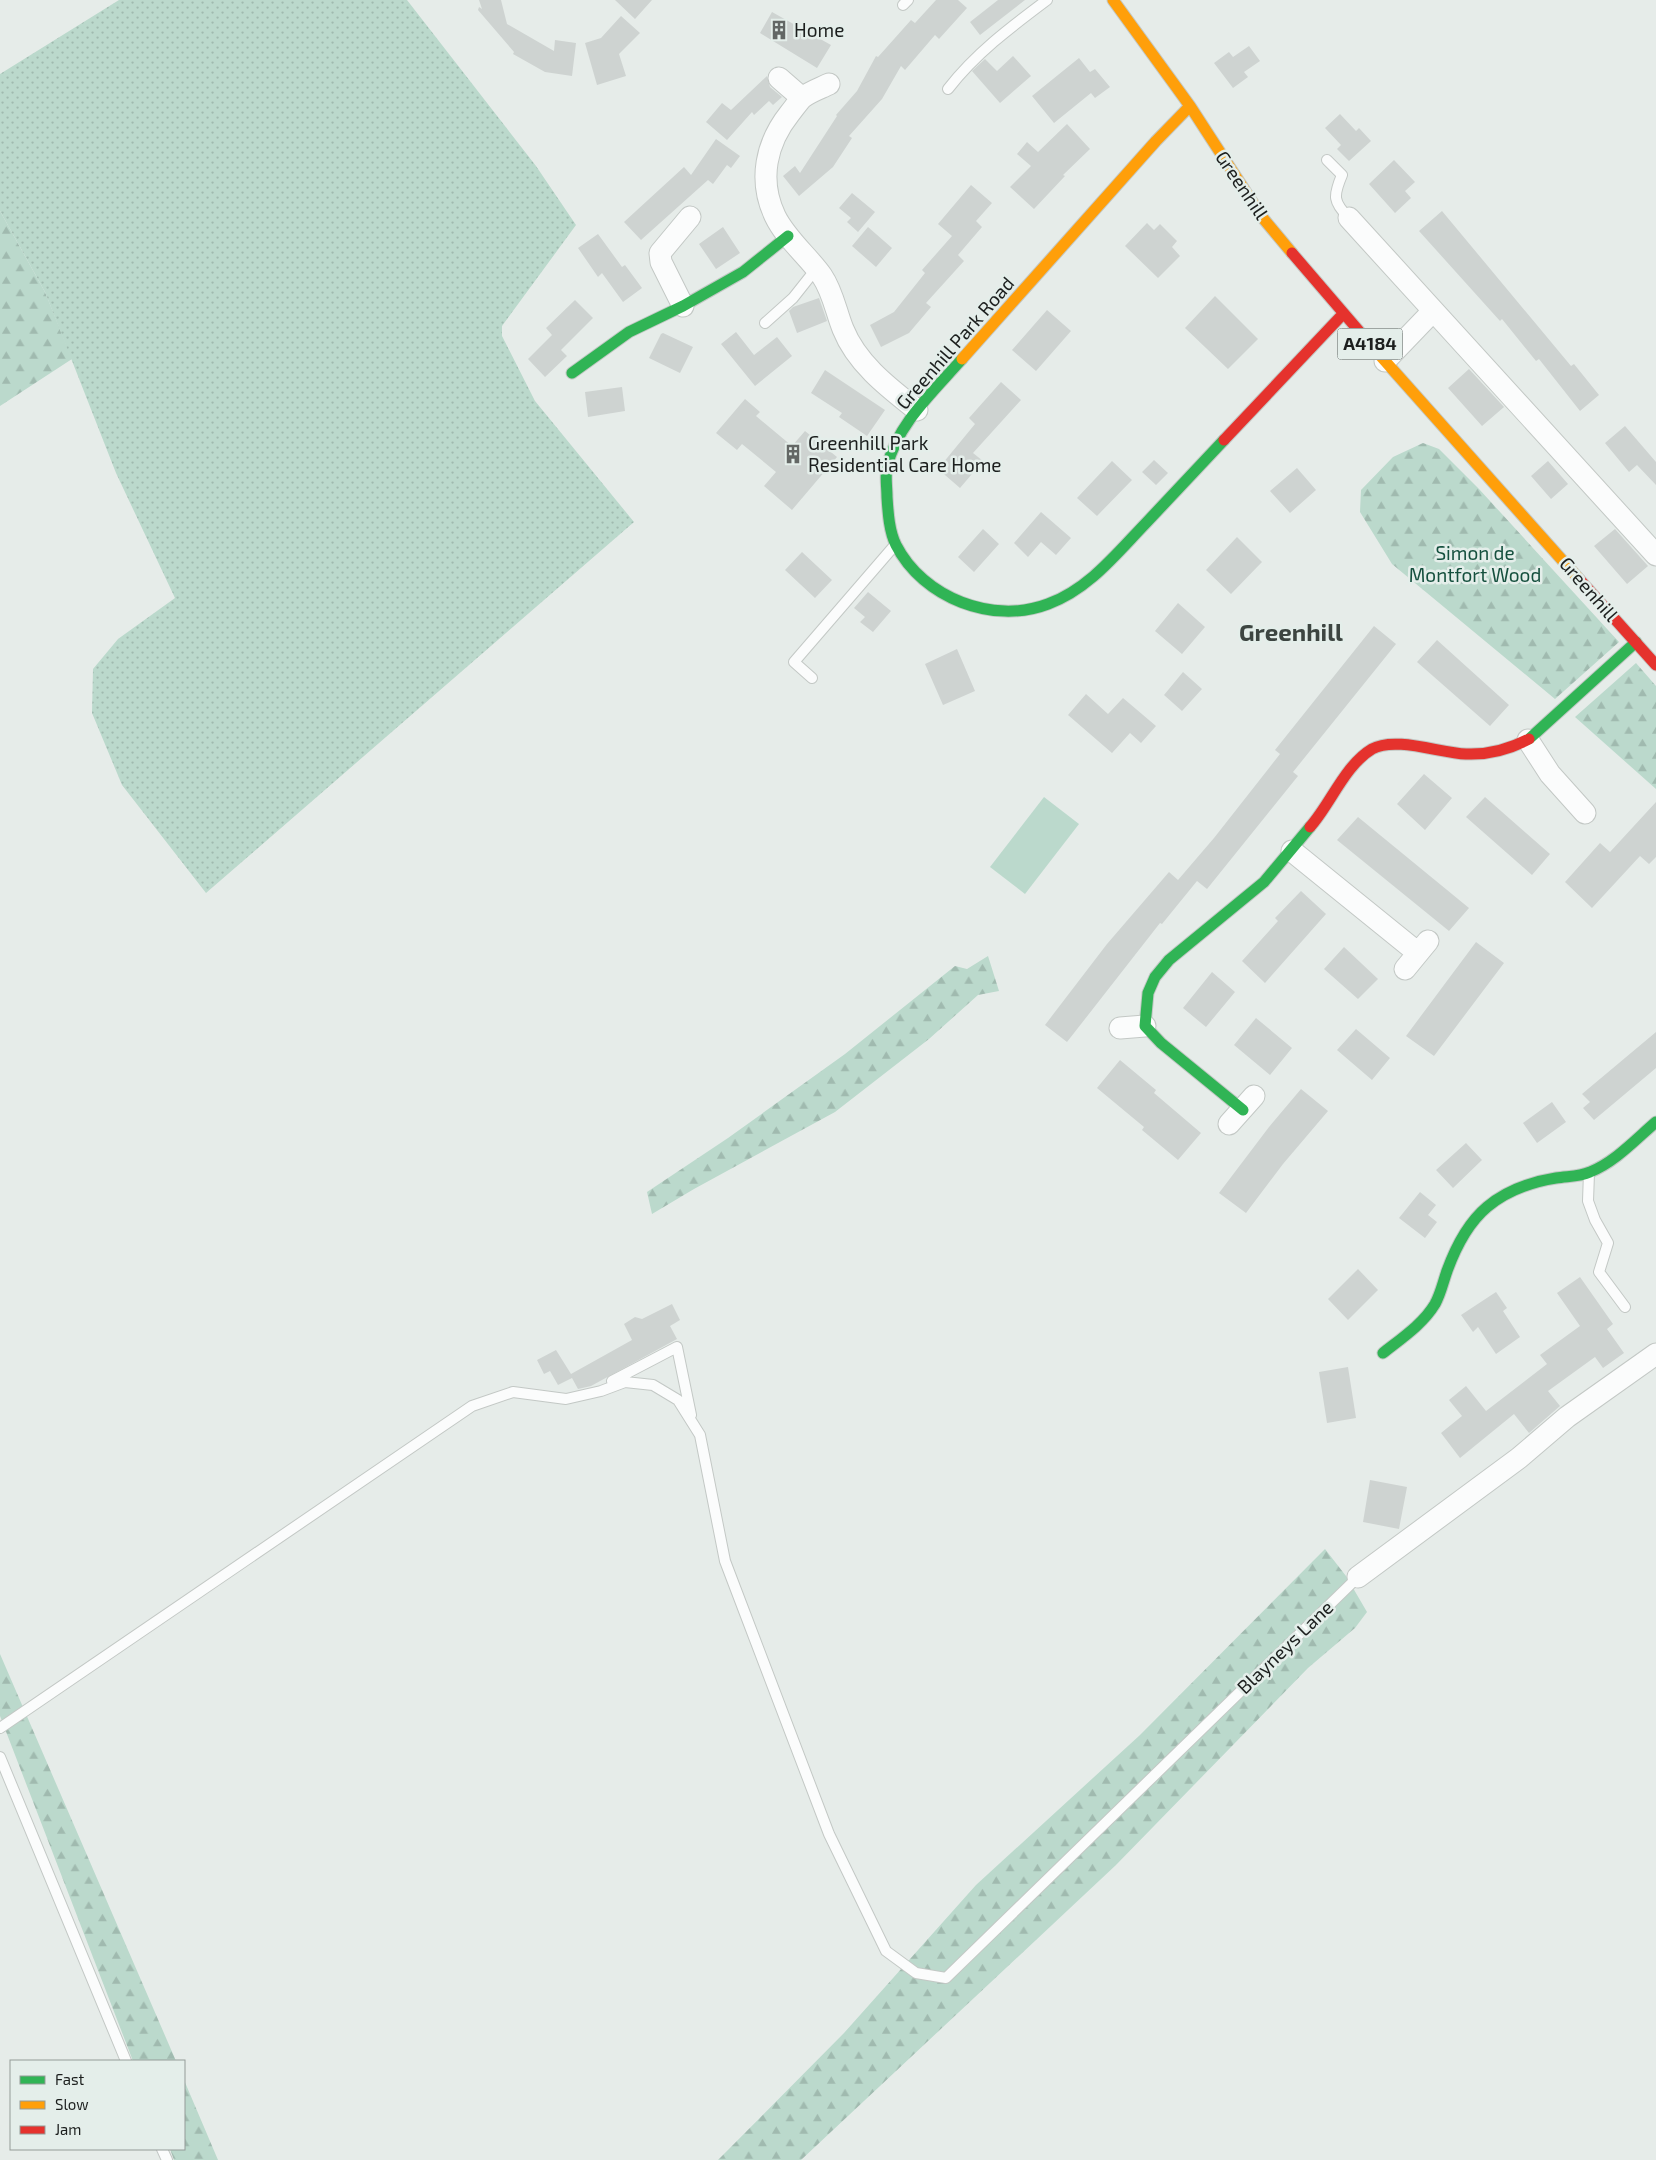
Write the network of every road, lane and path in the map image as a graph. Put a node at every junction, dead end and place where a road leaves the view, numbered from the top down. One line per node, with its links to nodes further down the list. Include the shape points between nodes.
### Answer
1 (1047, 0): 5 (lane, via 992,42)
2 (1113, 0): 7 (street, Greenhill / A4184)
3 (779, 78): 6 (street)
4 (829, 84): 6 (street)
5 (948, 88)
6 (802, 98): 11 (street, via 770,145 766,169 768,194 775,216)
7 (1190, 106): 15 (street, Greenhill / A4184, via 1262,217); 19 (street, Greenhill Park Road)
8 (1327, 160): 10 (lane, via 1342,175 1335,199)
9 (690, 217): 13 (street, via 660,253 661,262)
10 (1349, 218): 14 (street)
11 (788, 236): 12 (street); 13 (street, via 743,272)
12 (816, 269): 16 (lane); 19 (street, via 836,304 855,352)
13 (683, 306): 18 (street, via 629,332)
14 (1433, 311): 17 (street); 21 (street)
15 (1343, 314): 17 (street, Greenhill / A4184); 20 (street, Greenhill Park Road, via 1119,551 1068,596 1011,612 964,604 946,597 930,585)
16 (765, 323)
17 (1385, 361): 22 (street, Greenhill / A4184)
18 (572, 372)
19 (917, 410): 20 (street, Greenhill Park Road, via 898,439 886,469 888,515)
20 (896, 544): 24 (lane, via 794,662)
21 (1656, 554)
22 (1636, 642): 23 (street, Greenhill / A4184); 25 (street)
23 (1655, 662)
24 (812, 678)
25 (1528, 740): 26 (street, via 1550,774); 27 (street, via 1496,752 1466,754 1390,744 1372,749 1335,789)
26 (1585, 813)
27 (1292, 851): 28 (street); 29 (street, via 1264,882 1169,960 1155,977 1148,993)
28 (1417, 954)
29 (1145, 1026): 30 (street); 31 (street)
30 (1120, 1028)
31 (1242, 1110)
32 (1656, 1122): 33 (street, via 1607,1163)
33 (1589, 1172): 34 (lane, via 1588,1201 1608,1242 1599,1272); 35 (street, via 1508,1192 1485,1209 1465,1234 1438,1298 1426,1317)
34 (1625, 1307)
35 (1383, 1353)
36 (1656, 1354): 39 (street, Blayneys Lane, via 1567,1417 1519,1458)
37 (588, 1394): 38 (lane, via 625,1382 653,1385 678,1400); 38 (lane, via 676,1347); 40 (lane, via 566,1400 513,1392 472,1406)
38 (693, 1424): 39 (lane, Blayneys Lane, via 700,1435 725,1561 829,1834 886,1952 916,1973 946,1978)
39 (1358, 1577)
40 (0, 1728)
41 (0, 1757): 42 (lane)
42 (126, 2060)

